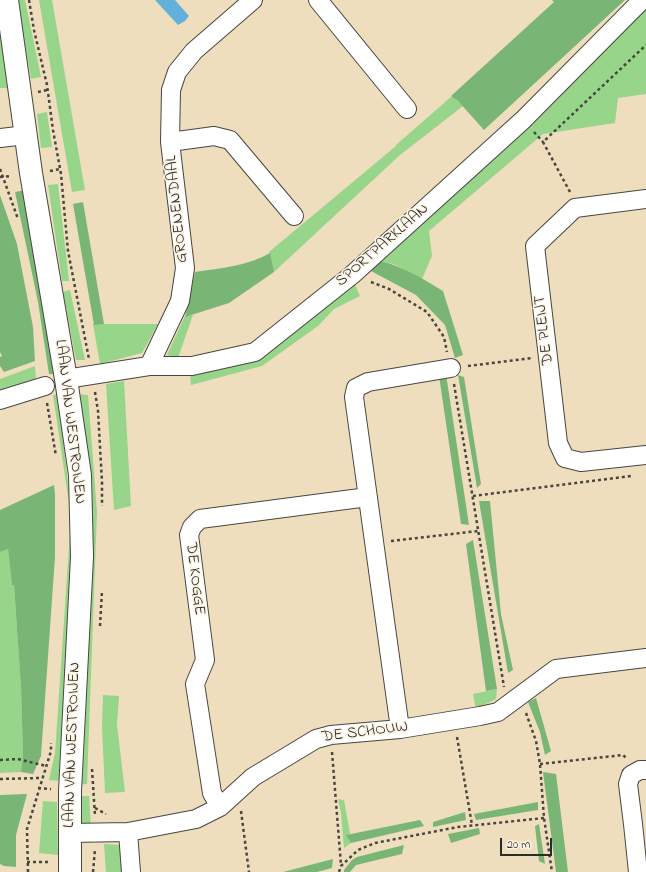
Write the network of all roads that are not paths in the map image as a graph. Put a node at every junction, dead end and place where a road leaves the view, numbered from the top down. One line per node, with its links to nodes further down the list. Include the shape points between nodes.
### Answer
1 (7, 0): 6 (street, LAAN VAN WESTROIJEN)
2 (253, 0): 8 (street, GROENENDAAL, via 194,51 177,72 171,90)
3 (318, 0): 5 (street)
4 (642, 0): 11 (street, SPORTPARKLAAN, via 524,120 352,274 255,352 192,366)
5 (407, 109)
6 (26, 135): 7 (street); 13 (street, LAAN VAN WESTROIJEN)
7 (0, 138)
8 (170, 142): 10 (street, GROENENDAAL, via 214,136 230,140); 11 (street, GROENENDAAL, via 185,268 180,301)
9 (646, 199): 16 (street, DE PLEIJT, via 575,208 535,246 558,443 565,458 581,462)
10 (294, 216)
11 (149, 366): 13 (street, SPORTPARKLAAN)
12 (451, 368): 17 (street, via 368,382 356,388 354,397)
13 (66, 379): 24 (street, LAAN VAN WESTROIJEN, via 80,475 82,557)
14 (45, 386): 15 (street)
15 (0, 400)
16 (646, 454)
17 (368, 497): 19 (street); 21 (street, DE KOGGE, via 200,520 192,527 189,536 205,660 195,684 212,793)
18 (646, 658): 19 (street, DE SCHOUW, via 556,669 498,712)
19 (400, 729): 21 (street, DE SCHOUW, via 316,738 253,777)
20 (643, 770): 22 (street, via 631,775 628,784)
21 (220, 807): 23 (street, DE SCHOUW, via 196,819)
22 (640, 823): 27 (street)
23 (128, 832): 24 (street, DE SCHOUW); 26 (street)
24 (69, 833): 25 (street, LAAN VAN WESTROIJEN)
25 (70, 872)
26 (131, 872)
27 (638, 872)

